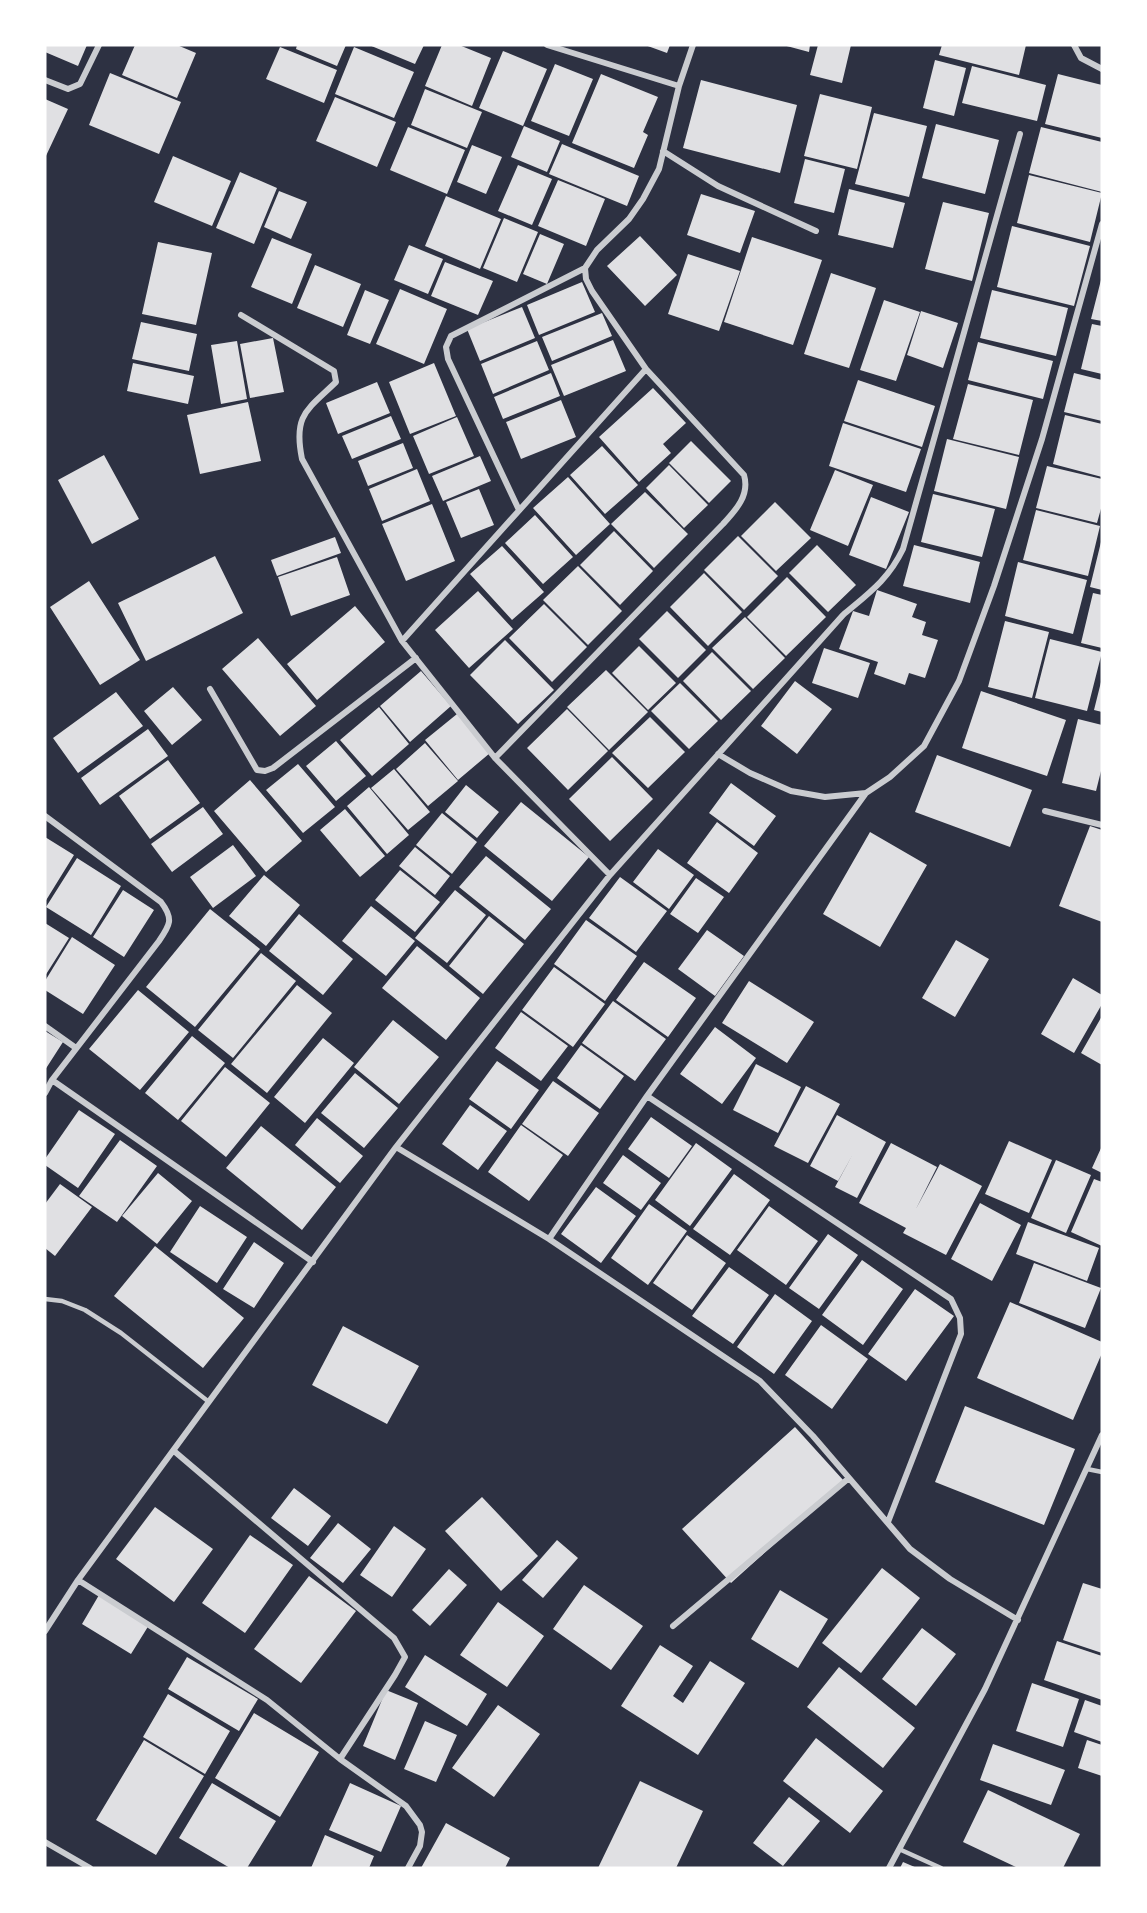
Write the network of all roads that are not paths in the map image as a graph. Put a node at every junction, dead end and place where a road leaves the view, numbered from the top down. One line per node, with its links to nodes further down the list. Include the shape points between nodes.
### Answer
1 (99, 45): 6 (street, via 80,84 68,89)
2 (547, 45): 7 (street)
3 (693, 45): 7 (street)
4 (1074, 45): 5 (street, via 1081,58)
5 (1102, 69)
6 (45, 80)
7 (679, 86): 9 (street)
8 (1020, 134): 19 (street, via 903,549 883,581 843,615)
9 (663, 151): 11 (street, via 718,186); 12 (street, via 659,169 643,199)
10 (1102, 224): 21 (street, via 1042,439 959,681 924,746)
11 (816, 231)
12 (585, 268): 14 (street, via 592,291); 15 (street, via 451,336 446,347)
13 (241, 315): 16 (street, via 334,371 336,382 305,411 300,421 302,459)
14 (646, 369): 15 (street); 20 (street, via 744,475 744,497 723,524)
15 (519, 510): 16 (street)
16 (402, 641): 17 (street)
17 (416, 658): 18 (street, via 266,771 257,770); 20 (street)
18 (210, 689)
19 (718, 754): 21 (street, via 791,791 825,797); 25 (street)
20 (495, 758): 25 (street)
21 (866, 793): 30 (street)
22 (1045, 811): 24 (street)
23 (45, 816): 27 (street, via 161,902 169,913 169,927)
24 (1102, 825)
25 (610, 875): 31 (street)
26 (45, 1026): 27 (street)
27 (76, 1048): 28 (street)
28 (52, 1080): 29 (street); 33 (street)
29 (45, 1093)
30 (647, 1096): 32 (street); 41 (street, via 951,1299 960,1318 961,1334)
31 (396, 1147): 32 (street); 33 (street)
32 (549, 1239): 40 (street, via 760,1381)
33 (313, 1263): 35 (street)
34 (45, 1299): 35 (lane, via 85,1310)
35 (209, 1402): 37 (street)
36 (1102, 1435): 38 (street)
37 (174, 1450): 42 (street); 46 (street, via 394,1638 405,1657)
38 (1087, 1469): 39 (lane); 43 (street)
39 (1102, 1472)
40 (849, 1478): 41 (street); 44 (street)
41 (888, 1522): 43 (street, via 910,1549 950,1579)
42 (78, 1580): 45 (street); 46 (street, via 267,1700)
43 (1018, 1620): 48 (street)
44 (673, 1626)
45 (45, 1631)
46 (340, 1759): 50 (street, via 406,1806 420,1825 420,1846)
47 (45, 1842): 49 (street)
48 (899, 1849): 51 (street); 52 (lane)
49 (90, 1868)
50 (408, 1868)
51 (889, 1868)
52 (941, 1868)

